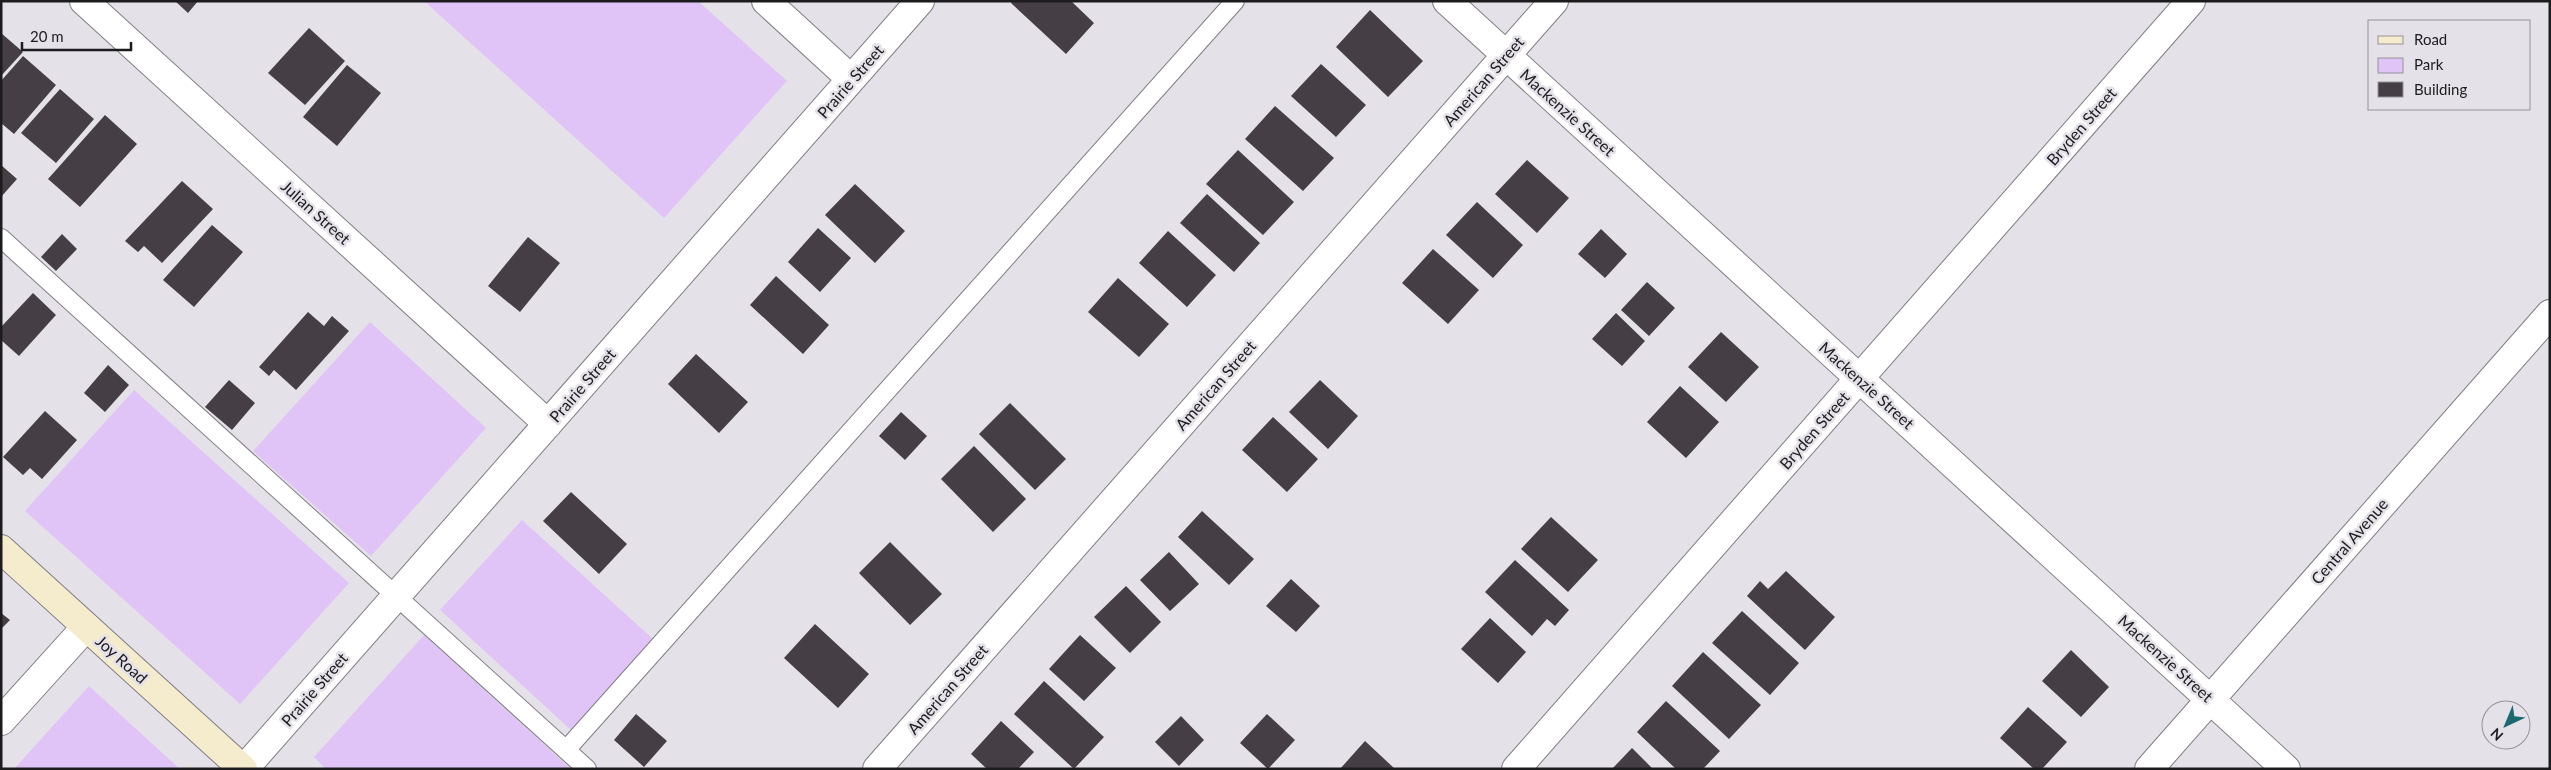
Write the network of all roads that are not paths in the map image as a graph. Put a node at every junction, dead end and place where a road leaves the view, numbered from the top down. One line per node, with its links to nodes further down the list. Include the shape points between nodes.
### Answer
1 (84, 1): 13 (street, Julian Street)
2 (766, 1): 9 (street)
3 (920, 1): 9 (street, Prairie Street)
4 (1235, 1): 19 (lane)
5 (1447, 1): 8 (street, Mackenzie Street)
6 (1554, 1): 8 (street, American Street)
7 (2191, 1): 12 (street, Bryden Street)
8 (1506, 55): 12 (street, Mackenzie Street); 22 (street, American Street)
9 (852, 79): 13 (street, Prairie Street)
10 (1, 238): 15 (lane)
11 (2550, 314): 17 (street, Central Avenue)
12 (1860, 378): 17 (street, Mackenzie Street); 23 (street, Bryden Street)
13 (548, 424): 15 (street, Prairie Street)
14 (1, 549): 16 (street, Joy Road)
15 (396, 596): 19 (lane); 20 (street, Prairie Street)
16 (86, 627): 18 (street); 20 (street, Joy Road)
17 (2210, 699): 24 (street, Central Avenue); 25 (street, Mackenzie Street)
18 (1, 721)
19 (566, 750): 21 (lane)
20 (243, 769)
21 (587, 769)
22 (876, 769)
23 (1516, 769)
24 (2149, 769)
25 (2286, 769)

